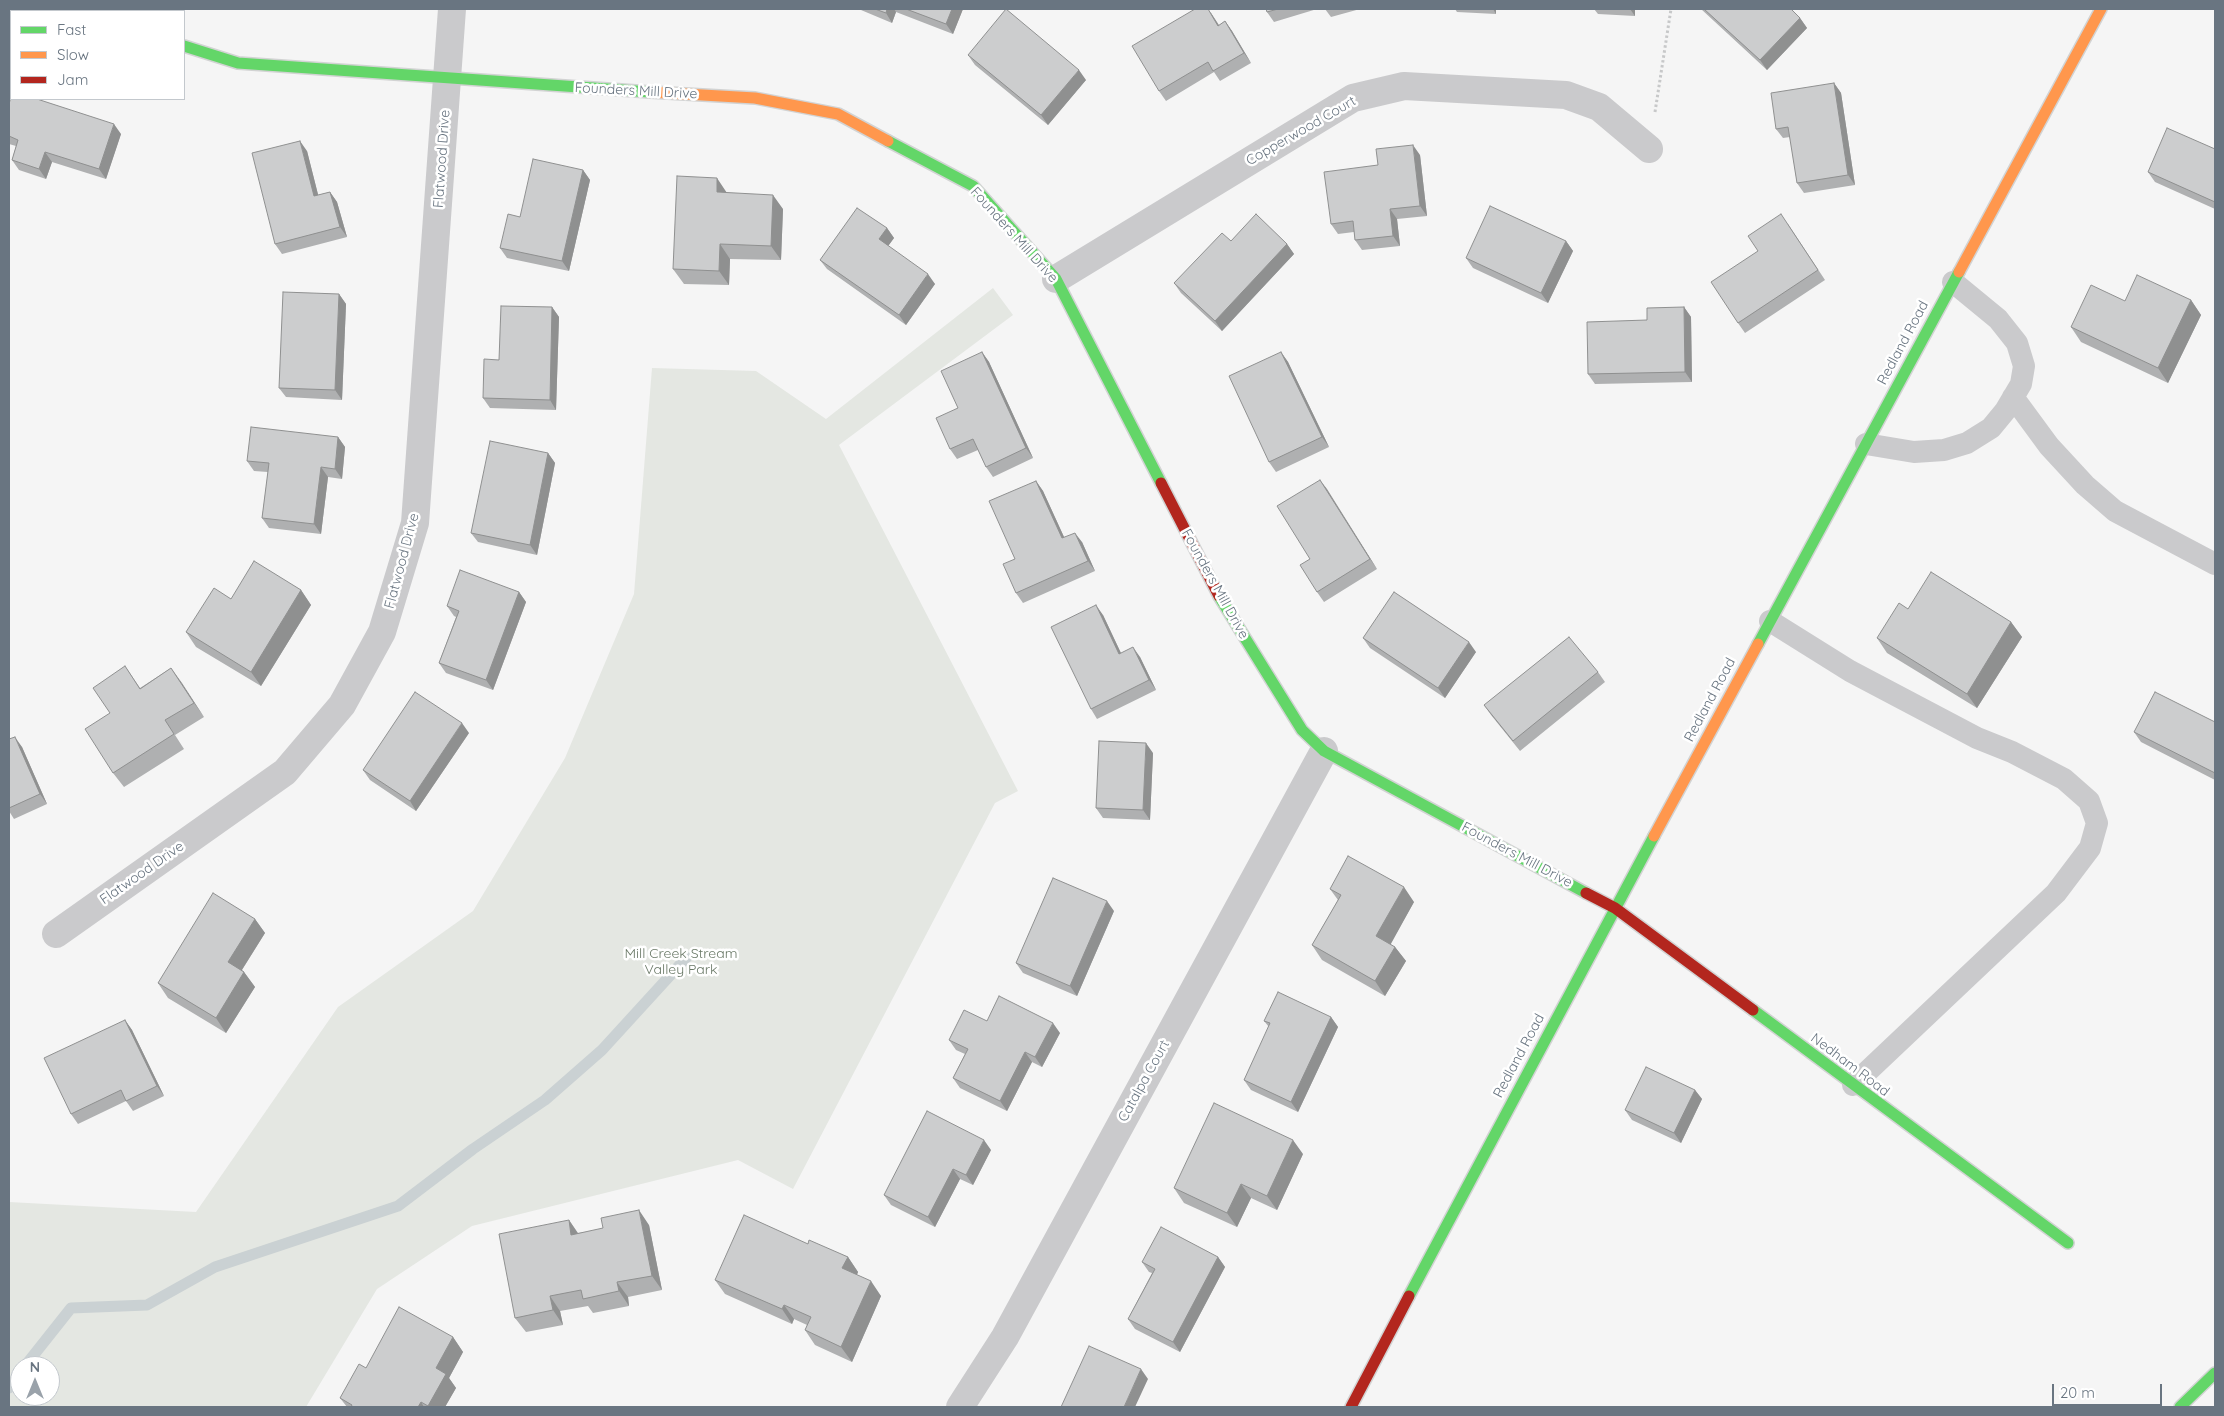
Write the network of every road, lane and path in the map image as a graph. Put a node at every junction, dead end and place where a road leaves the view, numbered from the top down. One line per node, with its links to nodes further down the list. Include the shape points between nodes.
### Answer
1 (452, 9): 5 (street, Flatwood Drive)
2 (1671, 9): 6 (path)
3 (2100, 9): 8 (main road, Redland Road)
4 (185, 46): 5 (main road, Founders Mill Drive, via 238,63)
5 (447, 79): 7 (main road, Founders Mill Drive, via 755,98 838,114 973,186); 15 (street, Flatwood Drive, via 415,523 382,632 342,705 284,772)
6 (1649, 149): 7 (street, Copperwood Court, via 1599,107 1566,95 1404,86 1353,98)
7 (1056, 279): 13 (main road, Founders Mill Drive, via 1222,602 1302,730)
8 (1953, 282): 9 (lane, via 1998,319 2017,343 2024,366); 10 (main road, Redland Road)
9 (2013, 398): 10 (lane, via 1991,428 1967,442 1944,450 1914,452); 11 (lane, via 2048,446 2114,511)
10 (1866, 444): 12 (main road, Redland Road)
11 (2215, 564)
12 (1770, 621): 14 (main road, Redland Road); 16 (lane, via 1850,671 1977,738 2064,779 2089,802 2097,823 2090,848 2056,893)
13 (1324, 751): 14 (main road, Founders Mill Drive); 19 (street, Catalpa Court, via 1005,1336)
14 (1615, 908): 16 (main road, Nedham Road); 20 (main road, Redland Road)
15 (56, 934)
16 (1853, 1086): 17 (main road, Nedham Road)
17 (2068, 1243)
18 (2215, 1372): 21 (main road)
19 (960, 1407)
20 (1351, 1407)
21 (2180, 1407)

